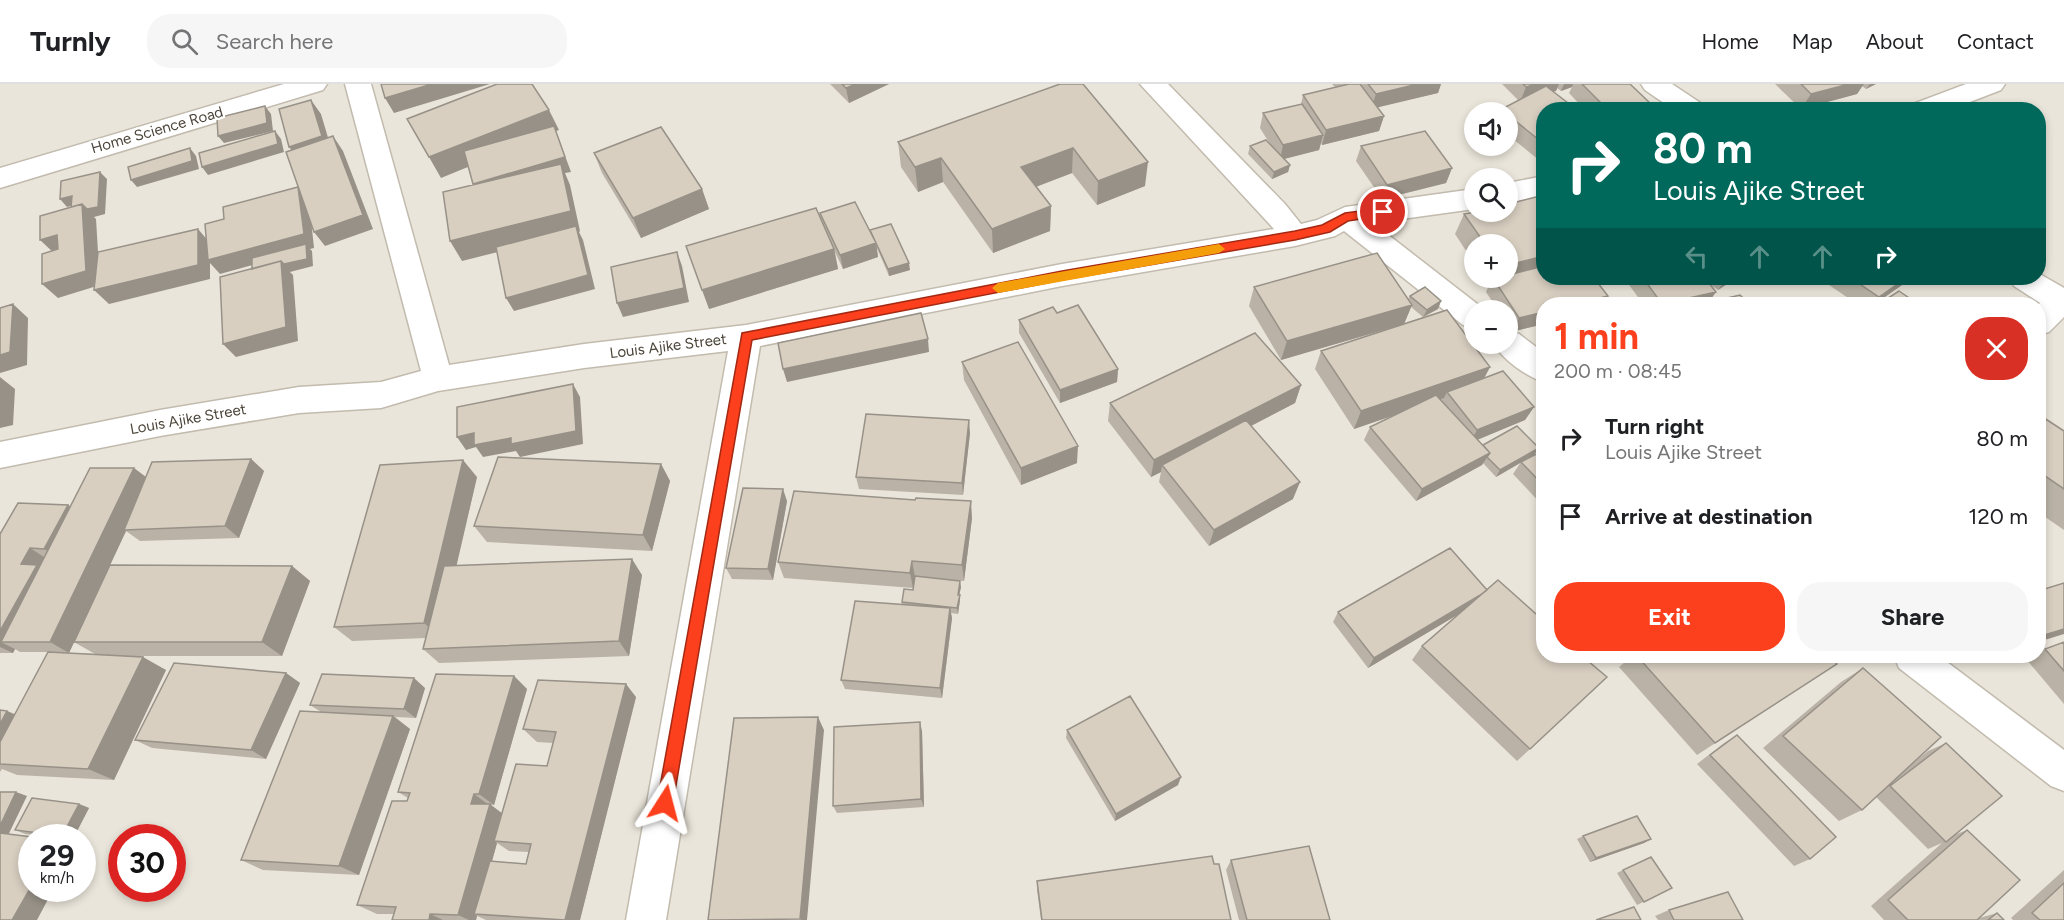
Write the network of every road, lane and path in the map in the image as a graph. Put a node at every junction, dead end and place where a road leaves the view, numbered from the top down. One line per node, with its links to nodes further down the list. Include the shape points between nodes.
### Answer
1 (314, 84): 8 (street, Home Science Road)
2 (358, 84): 21 (street)
3 (1153, 84): 13 (street)
4 (1654, 84): 6 (street)
5 (1992, 84): 7 (street)
6 (1681, 102)
7 (1944, 102)
8 (0, 178)
9 (1536, 188): 10 (street)
10 (1518, 191)
11 (1464, 200): 12 (street, Louis Ajike Street)
12 (1345, 217): 13 (street, Louis Ajike Street, via 1326,229); 16 (street)
13 (1295, 236): 18 (street, Louis Ajike Street, via 1062,275)
14 (2036, 285): 15 (street)
15 (2062, 300): 17 (street)
16 (1464, 309)
17 (2046, 316)
18 (746, 337): 21 (street, Louis Ajike Street); 25 (street)
19 (1518, 350): 20 (street)
20 (1536, 364)
21 (438, 379): 22 (street, Louis Ajike Street, via 381,395 298,400)
22 (0, 455)
23 (1921, 663): 24 (street)
24 (2064, 773)
25 (646, 920)

